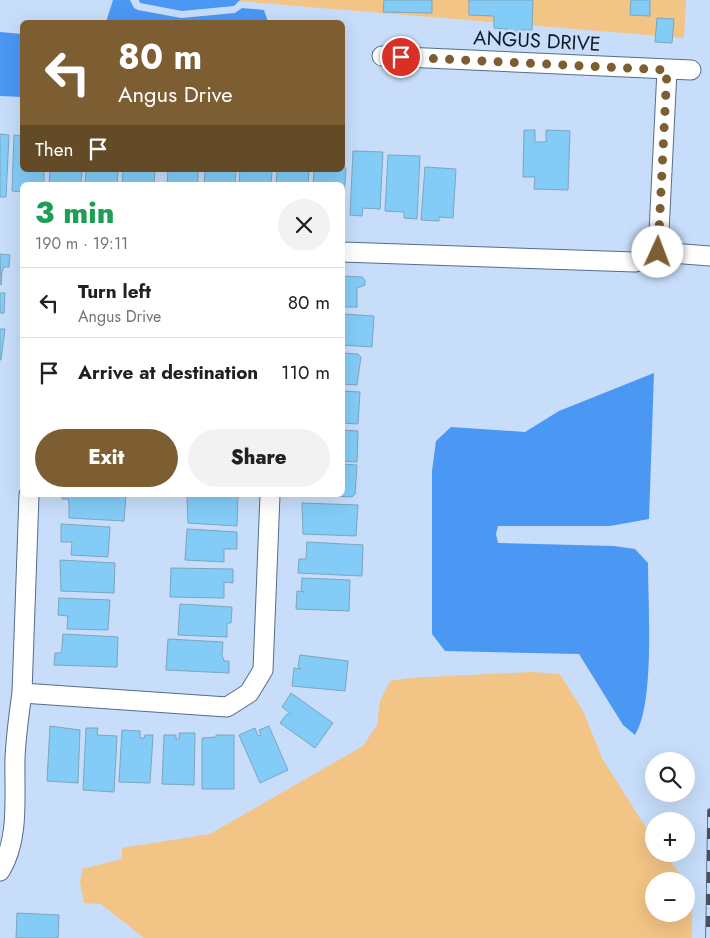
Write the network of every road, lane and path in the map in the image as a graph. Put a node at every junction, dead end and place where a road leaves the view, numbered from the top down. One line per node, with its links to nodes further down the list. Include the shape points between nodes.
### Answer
1 (382, 56): 2 (street, ANGUS DRIVE)
2 (667, 70): 3 (street, ANGUS DRIVE); 5 (street)
3 (691, 70)
4 (345, 252): 5 (street, via 635,262)
5 (658, 252): 6 (street)
6 (710, 256)
7 (30, 497): 9 (street)
8 (270, 497): 9 (street, via 263,670 249,694 227,707)
9 (22, 693): 10 (street, via 13,840)
10 (0, 871)

